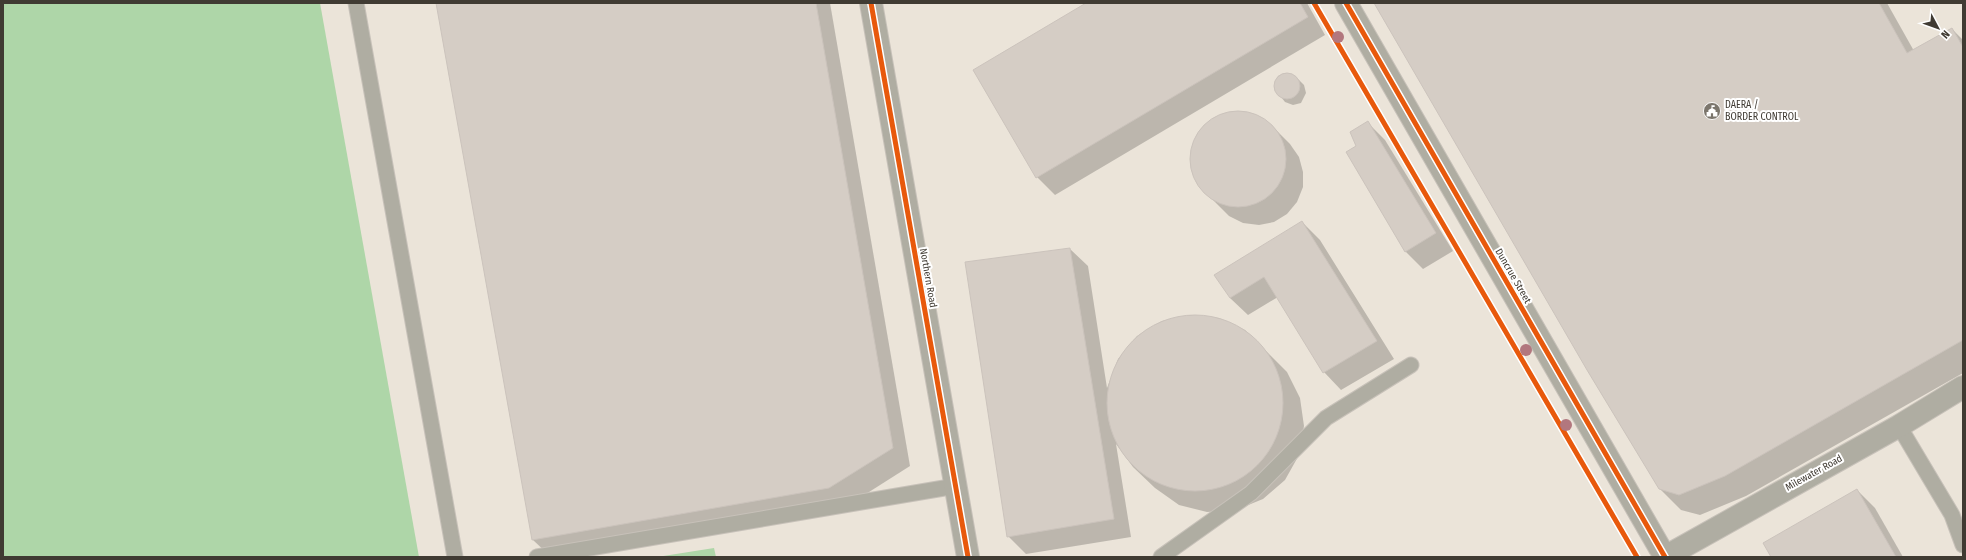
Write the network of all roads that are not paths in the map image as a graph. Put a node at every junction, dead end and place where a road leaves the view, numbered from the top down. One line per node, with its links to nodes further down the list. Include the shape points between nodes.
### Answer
1 (356, 3): 10 (lane)
2 (871, 3): 7 (street, Northern Road)
3 (1346, 3): 14 (street, Duncrue Street)
4 (1411, 365): 13 (lane, via 1326,418 1251,493)
5 (1963, 387): 6 (street, Milewater Road)
6 (1898, 426): 8 (lane); 14 (street, Milewater Road)
7 (956, 486): 11 (lane); 12 (street, Northern Road)
8 (1957, 511): 9 (lane)
9 (1963, 545)
10 (455, 557)
11 (537, 557)
12 (968, 557)
13 (1160, 557)
14 (1665, 557)

